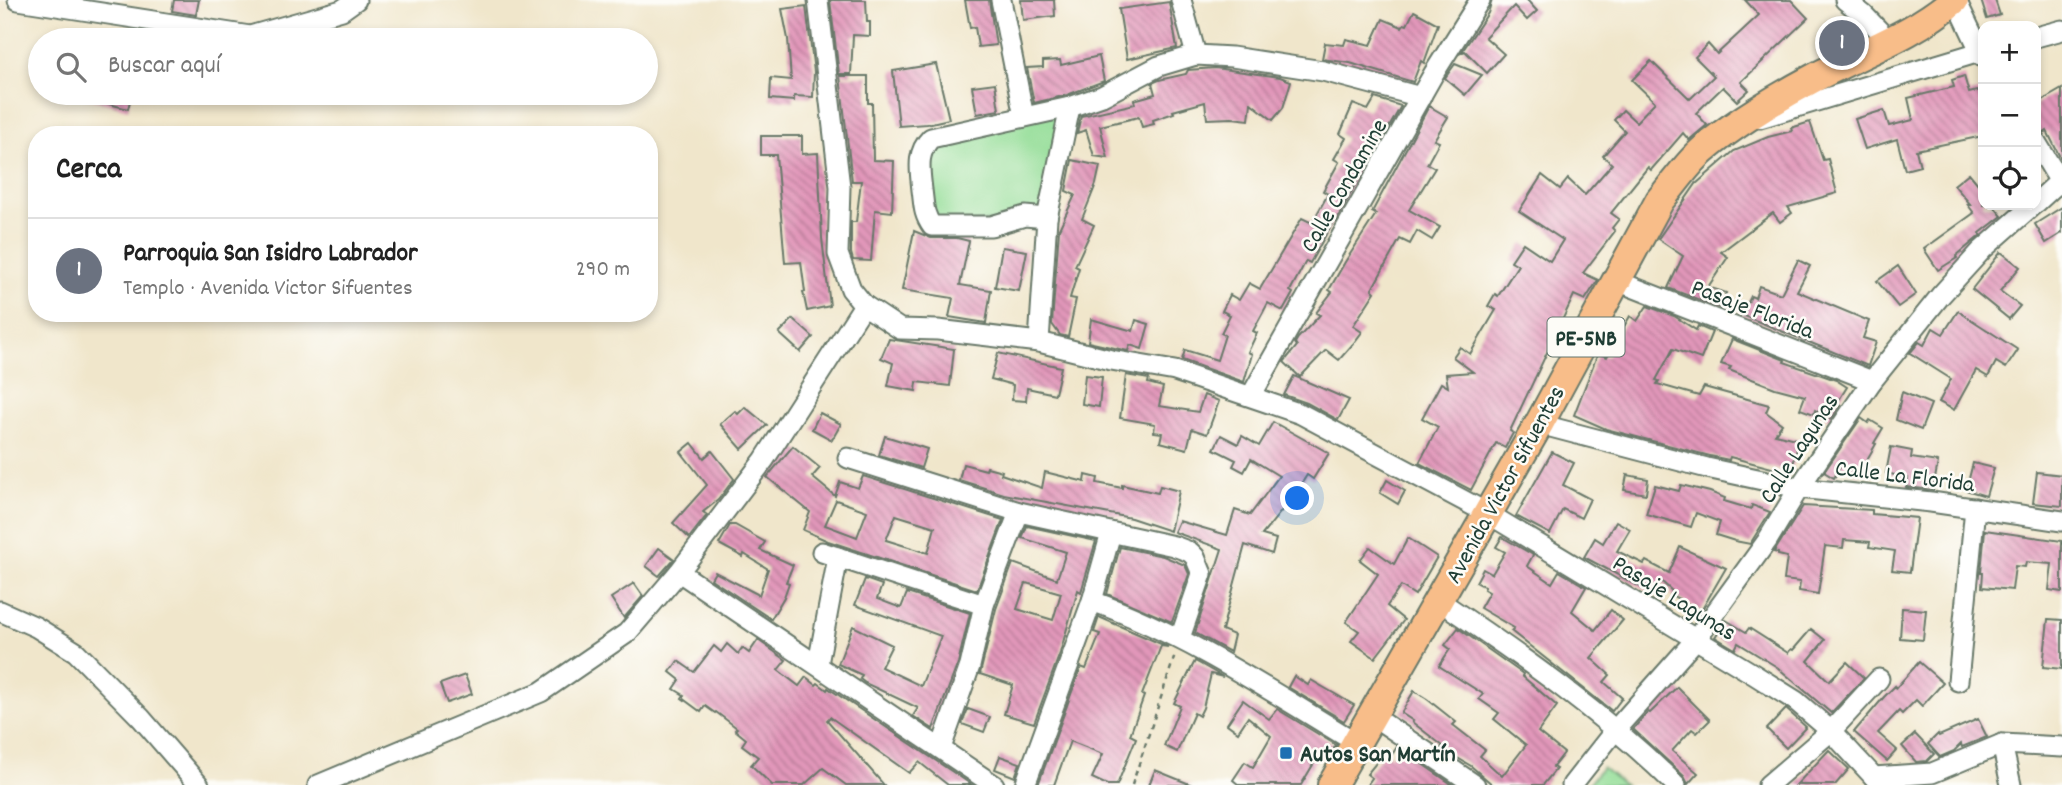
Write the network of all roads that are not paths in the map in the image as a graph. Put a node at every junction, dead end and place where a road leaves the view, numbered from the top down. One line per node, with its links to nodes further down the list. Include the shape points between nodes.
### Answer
1 (18, 0): 9 (street)
2 (356, 0): 10 (street, via 342,10)
3 (818, 0): 27 (street, via 840,187 838,254 851,289)
4 (1001, 0): 19 (street)
5 (1181, 0): 16 (street)
6 (1480, 0): 17 (street, Calle Condamine)
7 (1845, 0): 13 (street)
8 (1955, 0): 13 (highway, Avenida Victor Sifuentes / PE-5NB, via 1934,18); 14 (street)
9 (198, 28)
10 (278, 28)
11 (2062, 30): 12 (street)
12 (2041, 36)
13 (1889, 41): 20 (highway, Avenida Victor Sifuentes / PE-5NB, via 1812,79)
14 (1978, 45)
15 (1978, 54): 20 (street)
16 (1196, 55): 17 (street, via 1323,71); 18 (street, via 1159,66)
17 (1421, 97): 30 (street, Calle Condamine)
18 (1070, 107): 19 (street); 25 (street)
19 (1024, 117): 25 (street, via 929,140 919,164 924,214 932,226 991,226 1025,216)
20 (1740, 124): 26 (highway, Avenida Victor Sifuentes / PE-5NB, via 1700,153 1660,201)
21 (2039, 147): 22 (street)
22 (2061, 183): 23 (street, Calle Lagunas)
23 (2041, 199)
24 (2028, 210): 29 (street, Calle Lagunas, via 1982,250)
25 (1046, 218): 28 (street)
26 (1617, 281): 29 (street, Pasaje Florida); 31 (highway, Avenida Victor Sifuentes / PE-5NB)
27 (864, 305): 28 (street, Pasaje Lagunas, via 900,328); 39 (street, via 764,460)
28 (1039, 342): 30 (street, Pasaje Lagunas, via 1175,371)
29 (1872, 381): 33 (street, Calle Lagunas)
30 (1251, 396): 36 (street, Pasaje Lagunas, via 1301,414)
31 (1539, 424): 33 (street, Calle La Florida); 36 (highway, Avenida Victor Sifuentes / PE-5NB)
32 (848, 458): 35 (street)
33 (1799, 488): 34 (street, Calle La Florida); 45 (street, Calle Lagunas, via 1768,541)
34 (1975, 509): 37 (street, Calle La Florida); 48 (street)
35 (1020, 512): 38 (street); 42 (street)
36 (1487, 513): 40 (highway, Avenida Victor Sifuentes / PE-5NB); 45 (street, Pasaje Lagunas)
37 (2062, 521)
38 (1111, 533): 41 (street); 44 (street, via 1174,546 1195,557 1202,574)
39 (679, 572): 46 (street); 58 (street, via 627,633 541,692)
40 (1438, 600): 49 (highway, Avenida Victor Sifuentes / PE-5NB); 50 (street, via 1521,655)
41 (1092, 601): 44 (street); 60 (street)
42 (984, 605): 46 (street, via 830,555); 55 (street, via 970,666)
43 (0, 611): 57 (street, via 76,652)
44 (1180, 638): 52 (street)
45 (1696, 639): 50 (street, Calle Lagunas); 51 (street, Pasaje Lagunas, via 1796,701)
46 (817, 664): 55 (street)
47 (1879, 679): 51 (street)
48 (1958, 681)
49 (1370, 714): 52 (highway, Avenida Victor Sifuentes / PE-5NB); 62 (street)
50 (1616, 729): 63 (street, Calle Lagunas); 64 (street)
51 (1830, 731): 56 (street, Pasaje Lagunas); 65 (street)
52 (1355, 742): 61 (highway, Avenida Victor Sifuentes / PE-5NB)
53 (2002, 744): 54 (street); 56 (street, via 1932,773); 66 (street)
54 (2062, 747)
55 (941, 748): 59 (street)
56 (1870, 781)
57 (199, 785)
58 (318, 785)
59 (994, 785)
60 (1025, 785)
61 (1332, 785)
62 (1475, 785)
63 (1572, 785)
64 (1676, 785)
65 (1768, 785)
66 (2011, 785)

